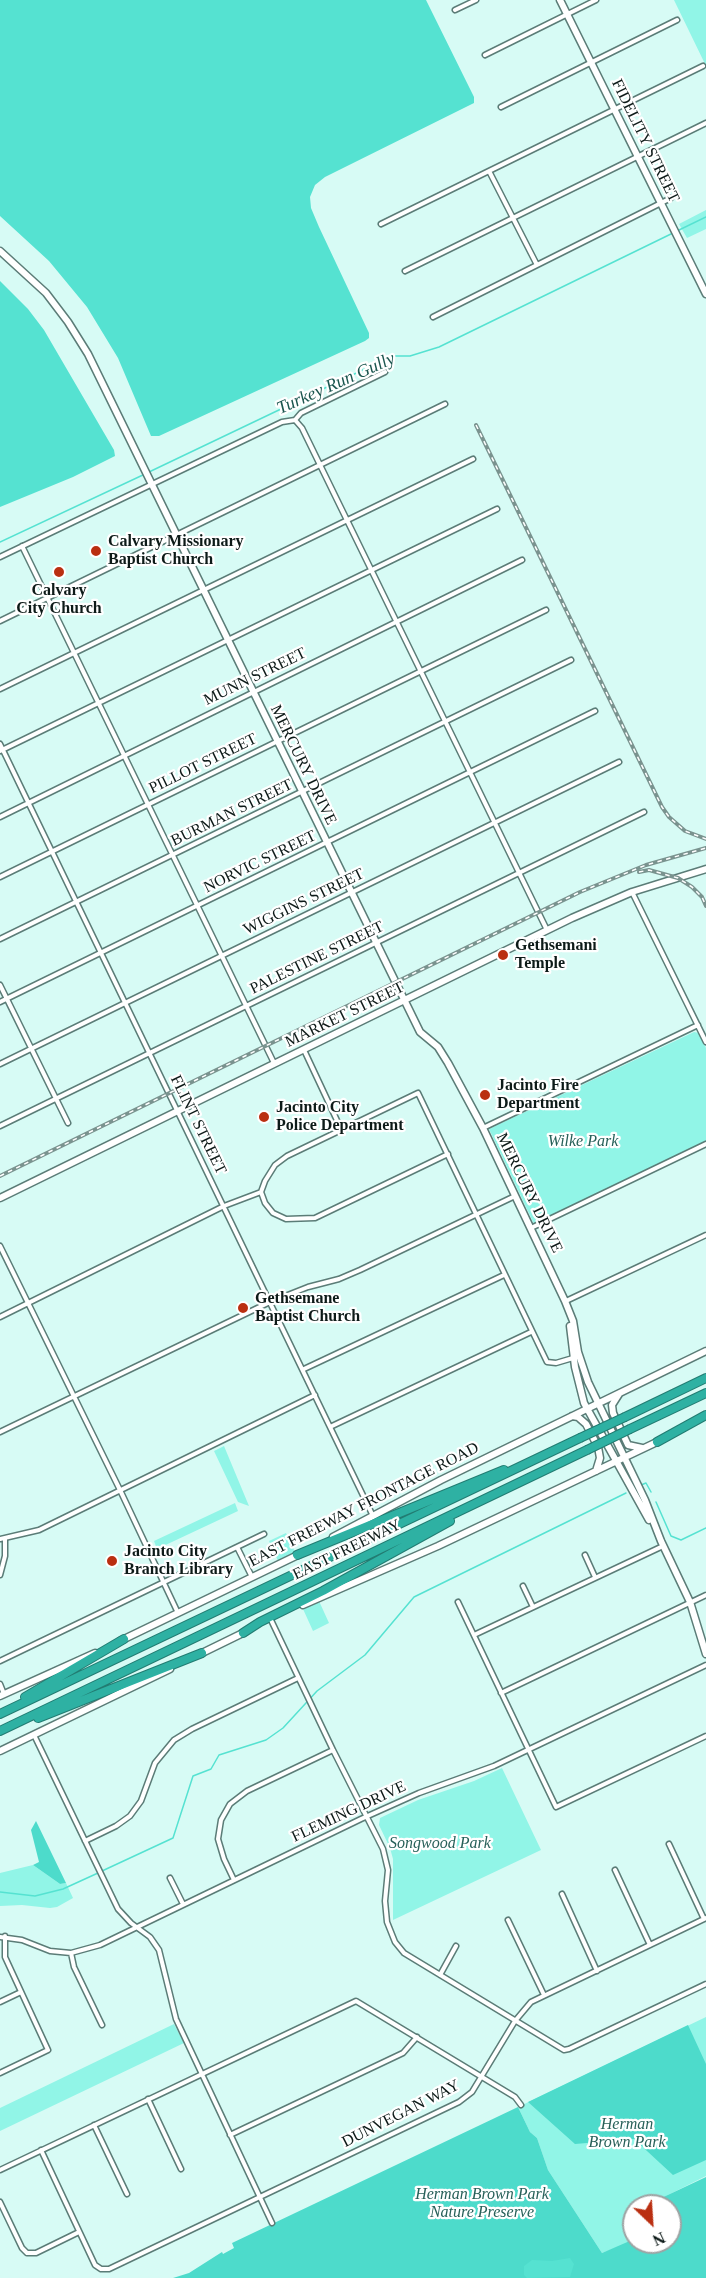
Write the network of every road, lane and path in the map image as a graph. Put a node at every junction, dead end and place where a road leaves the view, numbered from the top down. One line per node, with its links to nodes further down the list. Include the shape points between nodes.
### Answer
1 (476, 0): 4 (street)
2 (560, 0): 5 (main road, FIDELITY STREET)
3 (596, 0): 5 (street)
4 (455, 10)
5 (567, 14): 7 (street); 8 (main road, FIDELITY STREET)
6 (677, 20): 8 (street)
7 (485, 55)
8 (591, 62): 10 (street); 11 (main road, FIDELITY STREET)
9 (703, 66): 11 (street)
10 (501, 106)
11 (614, 109): 13 (main road, FIDELITY STREET); 14 (street)
12 (706, 123): 13 (street)
13 (638, 156): 16 (main road, FIDELITY STREET); 17 (street)
14 (489, 171): 17 (street); 18 (street)
15 (671, 198): 16 (street)
16 (661, 204): 20 (street); 22 (main road, FIDELITY STREET)
17 (513, 218): 20 (street); 21 (street)
18 (381, 224)
19 (0, 251): 29 (main road, MERCURY DRIVE, via 46,293 88,354)
20 (537, 265): 23 (street)
21 (405, 271)
22 (706, 294)
23 (433, 316)
24 (385, 372): 26 (street, via 301,412)
25 (445, 404): 28 (street)
26 (295, 420): 28 (street); 29 (street, via 282,422)
27 (472, 459): 31 (street)
28 (320, 465): 31 (street); 32 (street)
29 (151, 481): 32 (main road, MERCURY DRIVE); 33 (street)
30 (497, 509): 36 (street)
31 (346, 520): 36 (street); 37 (street)
32 (177, 536): 37 (main road, MERCURY DRIVE); 38 (street)
33 (22, 546): 34 (street); 38 (street)
34 (0, 557)
35 (522, 560): 41 (street, MUNN STREET)
36 (371, 570): 41 (street); 42 (street)
37 (204, 589): 42 (main road, MERCURY DRIVE); 43 (street)
38 (47, 598): 40 (street); 43 (street)
39 (546, 610): 45 (street, PILLOT STREET)
40 (0, 621)
41 (396, 622): 45 (street); 47 (street, MUNN STREET)
42 (228, 640): 47 (main road, MERCURY DRIVE); 48 (street)
43 (74, 653): 46 (street); 48 (street)
44 (571, 660): 50 (street, BURMAN STREET)
45 (420, 672): 50 (street); 51 (street, PILLOT STREET)
46 (0, 689)
47 (253, 692): 51 (main road, MERCURY DRIVE); 54 (street, MUNN STREET)
48 (98, 703): 53 (street); 54 (street)
49 (595, 711): 56 (street, NORVIC STREET)
50 (445, 722): 56 (street); 57 (street, BURMAN STREET)
51 (277, 741): 57 (main road, MERCURY DRIVE); 59 (street, PILLOT STREET)
52 (0, 744): 53 (street, FLINT STREET)
53 (1, 750): 58 (street, FLINT STREET)
54 (124, 756): 58 (street, MUNN STREET); 59 (street)
55 (619, 762): 62 (street, WIGGINS STREET)
56 (470, 772): 62 (street); 63 (street, NORVIC STREET)
57 (301, 792): 63 (main road, MERCURY DRIVE); 65 (street, BURMAN STREET)
58 (28, 803): 61 (street, MUNN STREET); 64 (street, FLINT STREET)
59 (148, 805): 64 (street, PILLOT STREET); 65 (street)
60 (644, 812): 67 (street, PALESTINE STREET)
61 (0, 817)
62 (494, 823): 67 (street); 70 (street, WIGGINS STREET)
63 (327, 842): 70 (main road, MERCURY DRIVE); 72 (street, NORVIC STREET)
64 (52, 852): 68 (street, PILLOT STREET); 71 (street, FLINT STREET)
65 (172, 855): 71 (street, BURMAN STREET); 72 (street)
66 (706, 869): 69 (main road, MARKET STREET)
67 (519, 873): 73 (street); 75 (street, PALESTINE STREET)
68 (0, 877)
69 (632, 892): 73 (main road, MARKET STREET); 84 (street)
70 (351, 893): 75 (main road, MERCURY DRIVE); 77 (street, WIGGINS STREET)
71 (76, 902): 74 (street, BURMAN STREET); 76 (street, FLINT STREET)
72 (197, 906): 76 (street, NORVIC STREET); 77 (street)
73 (547, 930): 80 (main road, MARKET STREET)
74 (0, 939)
75 (375, 943): 80 (main road, MERCURY DRIVE); 83 (street, PALESTINE STREET)
76 (101, 953): 79 (street, NORVIC STREET); 82 (street, FLINT STREET)
77 (222, 956): 82 (street, WIGGINS STREET); 83 (street)
78 (0, 985): 79 (street)
79 (7, 999): 81 (street, NORVIC STREET); 86 (street)
80 (405, 1001): 87 (main road, MARKET STREET); 95 (main road, MERCURY DRIVE, via 420,1032 448,1062)
81 (0, 1002)
82 (125, 1003): 86 (street, WIGGINS STREET); 88 (street, FLINT STREET)
83 (246, 1006): 88 (street, PALESTINE STREET); 90 (street)
84 (698, 1025): 85 (street); 95 (street)
85 (706, 1042)
86 (31, 1048): 89 (street, WIGGINS STREET); 91 (street)
87 (304, 1050): 90 (main road, MARKET STREET); 96 (street)
88 (150, 1053): 91 (street, PALESTINE STREET); 92 (street, FLINT STREET)
89 (0, 1064)
90 (275, 1064): 92 (main road, MARKET STREET)
91 (56, 1099): 93 (street); 94 (street, PALESTINE STREET)
92 (178, 1112): 101 (main road, MARKET STREET); 102 (street, FLINT STREET)
93 (68, 1123)
94 (0, 1126)
95 (483, 1128): 100 (main road, MERCURY DRIVE)
96 (341, 1129): 98 (street, via 418,1093); 99 (street, via 287,1156 275,1166)
97 (706, 1144): 104 (street)
98 (447, 1154): 99 (street, via 315,1218 286,1219 273,1213); 103 (street)
99 (261, 1192): 102 (street)
100 (515, 1196): 103 (street); 104 (main road, MERCURY DRIVE)
101 (0, 1198)
102 (224, 1206): 109 (street, FLINT STREET); 110 (street)
103 (477, 1214): 107 (street); 109 (street, via 339,1279)
104 (531, 1228): 108 (main road, MERCURY DRIVE)
105 (706, 1235): 108 (street)
106 (0, 1246): 110 (street)
107 (504, 1275): 112 (street); 115 (street)
108 (566, 1301): 114 (main road, MERCURY DRIVE); 121 (main road, MERCURY DRIVE, via 583,1369)
109 (270, 1302): 115 (street, FLINT STREET); 120 (street)
110 (28, 1304): 111 (street); 120 (street)
111 (0, 1317)
112 (531, 1332): 114 (street, via 547,1362); 125 (street)
113 (706, 1351): 118 (main road, EAST FREEWAY FRONTAGE ROAD)
114 (573, 1358): 122 (main road, MERCURY DRIVE)
115 (304, 1369): 119 (street, FLINT STREET)
116 (706, 1378): 128 (highway, EAST FREEWAY, bridge)
117 (706, 1393): 133 (highway, EAST FREEWAY, bridge)
118 (619, 1394): 121 (main road, EAST FREEWAY FRONTAGE ROAD); 129 (main road, via 612,1410 626,1441 631,1447)
119 (315, 1395): 125 (street, FLINT STREET); 134 (street)
120 (73, 1397): 126 (street); 134 (street)
121 (598, 1404): 122 (main road, EAST FREEWAY FRONTAGE ROAD); 130 (main road, MERCURY DRIVE)
122 (587, 1409): 123 (main road, EAST FREEWAY FRONTAGE ROAD); 131 (main road, MERCURY DRIVE)
123 (572, 1416): 132 (main road, via 586,1424 598,1447); 135 (main road, EAST FREEWAY FRONTAGE ROAD)
124 (706, 1417): 127 (highway)
125 (330, 1427): 135 (street, FLINT STREET)
126 (0, 1432)
127 (657, 1442): 129 (main road)
128 (562, 1447): 140 (highway); 164 (highway, EAST FREEWAY)
129 (645, 1448): 130 (main road)
130 (624, 1458): 131 (main road); 138 (main road, MERCURY DRIVE)
131 (616, 1462): 132 (main road); 138 (main road, MERCURY DRIVE)
132 (596, 1472): 152 (main road)
133 (517, 1483): 153 (highway); 165 (highway, EAST FREEWAY)
134 (120, 1490): 137 (street, via 39,1530); 145 (street)
135 (373, 1516): 140 (main road, EAST FREEWAY FRONTAGE ROAD)
136 (264, 1534): 139 (street)
137 (2, 1539): 142 (street, via 5,1556)
138 (662, 1544): 144 (street); 149 (main road, MERCURY DRIVE)
139 (237, 1547): 143 (street); 145 (street)
140 (297, 1555): 143 (main road, EAST FREEWAY FRONTAGE ROAD)
141 (585, 1555): 144 (street)
142 (0, 1575)
143 (252, 1577): 151 (main road, EAST FREEWAY FRONTAGE ROAD)
144 (594, 1577): 150 (street)
145 (163, 1583): 151 (street); 158 (street)
146 (523, 1586): 150 (street)
147 (706, 1595): 149 (street)
148 (458, 1602): 154 (street)
149 (690, 1602): 157 (main road, MERCURY DRIVE); 162 (street)
150 (533, 1607): 154 (street)
151 (178, 1613): 155 (main road, EAST FREEWAY FRONTAGE ROAD)
152 (271, 1620): 153 (main road); 160 (street)
153 (243, 1634): 156 (main road)
154 (474, 1635): 162 (street)
155 (124, 1639): 163 (main road, EAST FREEWAY FRONTAGE ROAD); 164 (highway)
156 (202, 1653): 165 (highway); 166 (main road)
157 (706, 1654)
158 (0, 1661)
159 (706, 1665): 169 (street, FLEMING DRIVE)
160 (298, 1678): 168 (street); 172 (street, via 174,1740 155,1763 141,1801 130,1816)
161 (0, 1684): 163 (street)
162 (501, 1693): 169 (street)
163 (2, 1695)
164 (0, 1713)
165 (0, 1732)
166 (33, 1735): 170 (main road); 172 (street)
167 (706, 1736): 169 (street, via 556,1807)
168 (333, 1750): 171 (street); 176 (street, via 247,1791 230,1804 221,1820 218,1839)
169 (528, 1750): 171 (street, FLEMING DRIVE)
170 (0, 1751)
171 (367, 1817): 176 (street, FLEMING DRIVE); 187 (street, via 387,1860 386,1911 395,1942)
172 (86, 1841): 181 (street, via 118,1909)
173 (669, 1844): 179 (street)
174 (615, 1870): 183 (street)
175 (170, 1878): 178 (street)
176 (234, 1880): 178 (street, FLEMING DRIVE)
177 (562, 1894): 186 (street)
178 (183, 1904): 181 (street, FLEMING DRIVE)
179 (705, 1918): 183 (street, DUNVEGAN WAY)
180 (508, 1920): 190 (street)
181 (137, 1927): 185 (street, FLEMING DRIVE, via 100,1945); 196 (street, via 150,1937 162,1958 176,2019)
182 (3, 1937): 185 (street, FLEMING DRIVE, via 50,1952); 189 (street, via 5,1957)
183 (650, 1945): 186 (street, DUNVEGAN WAY)
184 (456, 1946): 187 (street)
185 (70, 1953): 193 (street)
186 (597, 1971): 190 (street, DUNVEGAN WAY)
187 (440, 1976): 192 (street)
188 (706, 1984): 192 (street, via 569,2049)
189 (21, 1992): 191 (street); 195 (street, via 48,2050)
190 (544, 1995): 192 (street, DUNVEGAN WAY)
191 (0, 2002)
192 (515, 2020): 197 (street, DUNVEGAN WAY)
193 (102, 2025)
194 (417, 2037): 196 (street, via 356,2001); 197 (street); 201 (street, via 403,2053)
195 (0, 2073)
196 (201, 2074): 198 (street); 201 (street)
197 (482, 2076): 199 (street); 206 (street, DUNVEGAN WAY, via 459,2102)
198 (148, 2099): 200 (street); 204 (street)
199 (521, 2105)
200 (94, 2125): 202 (street); 205 (street)
201 (230, 2135): 206 (street)
202 (41, 2150): 203 (street); 209 (street)
203 (0, 2169)
204 (181, 2169)
205 (127, 2194)
206 (259, 2197): 208 (street); 209 (street, DUNVEGAN WAY, via 109,2269 95,2265)
207 (0, 2202): 209 (street, via 27,2253 36,2253)
208 (272, 2223)
209 (79, 2232)

